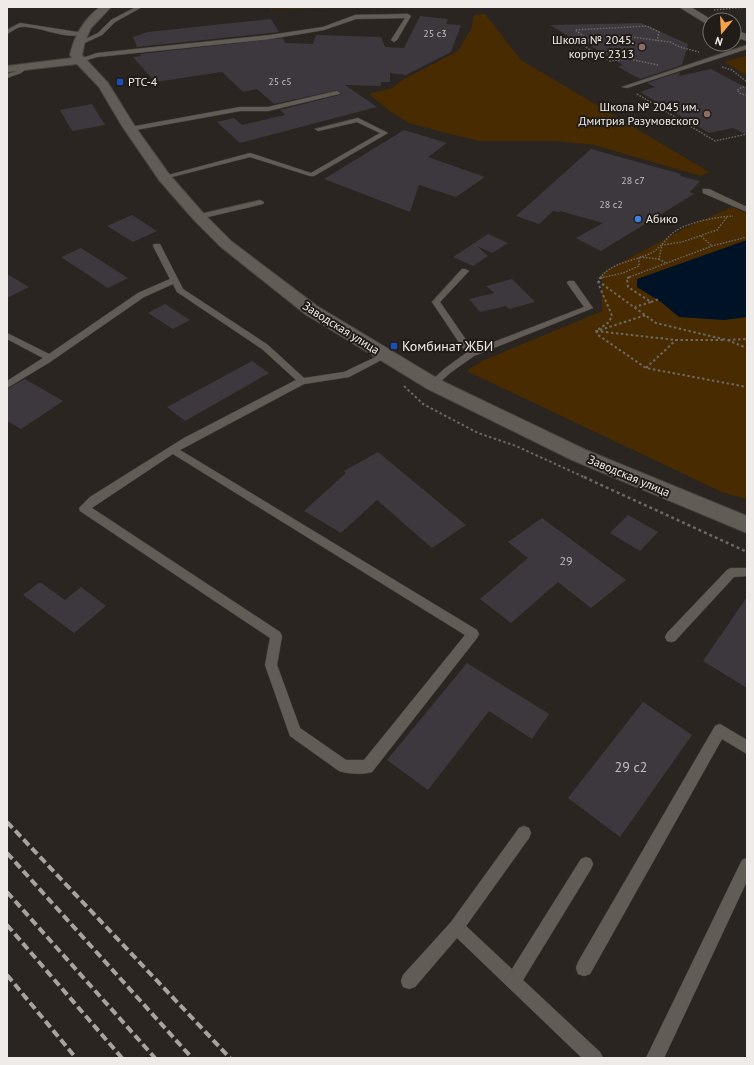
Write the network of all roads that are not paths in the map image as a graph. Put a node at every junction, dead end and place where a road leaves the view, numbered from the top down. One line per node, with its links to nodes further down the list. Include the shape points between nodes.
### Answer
1 (106, 7): 6 (street)
2 (140, 7): 9 (lane, via 113,21)
3 (684, 7): 4 (street)
4 (702, 18)
5 (7, 32): 6 (lane, via 20,25)
6 (81, 33): 9 (street)
7 (394, 40): 9 (lane, via 408,16 355,17 324,28 270,37 97,55)
8 (747, 47): 13 (lane)
9 (79, 52): 10 (street); 15 (street, Заводская улица, via 104,85)
10 (27, 66): 11 (street); 12 (lane)
11 (7, 69)
12 (7, 76)
13 (625, 87)
14 (337, 93): 15 (lane, via 268,109 240,109)
15 (130, 129): 17 (street, Заводская улица)
16 (318, 130): 17 (lane, via 358,120 385,133 312,175 250,155)
17 (164, 177): 21 (street, Заводская улица)
18 (706, 191): 20 (lane)
19 (260, 202): 21 (lane)
20 (747, 210)
21 (199, 217): 28 (street, Заводская улица, via 226,244 311,310)
22 (157, 246): 24 (lane)
23 (465, 271): 27 (lane, via 436,302)
24 (175, 280): 29 (lane, via 141,294); 30 (lane, via 180,290 266,347)
25 (571, 283): 27 (lane, via 589,308)
26 (7, 336): 29 (lane)
27 (471, 354): 31 (lane)
28 (385, 356): 30 (lane, via 346,374); 31 (street, Заводская улица)
29 (50, 358): 32 (lane)
30 (302, 381): 33 (lane, via 188,440)
31 (433, 384): 34 (street, Заводская улица, via 579,455)
32 (7, 385)
33 (174, 450): 33 (lane, via 473,634 367,767 344,766 294,732 271,665 276,636 84,508)
34 (746, 524)
35 (747, 572): 36 (lane, via 731,573)
36 (671, 637)
37 (747, 748): 42 (lane, via 720,730)
38 (524, 833): 41 (lane)
39 (586, 864): 44 (lane)
40 (747, 865): 46 (lane)
41 (456, 927): 43 (lane); 44 (lane)
42 (584, 968)
43 (409, 981)
44 (514, 981): 45 (lane)
45 (594, 1058)
46 (655, 1058)

